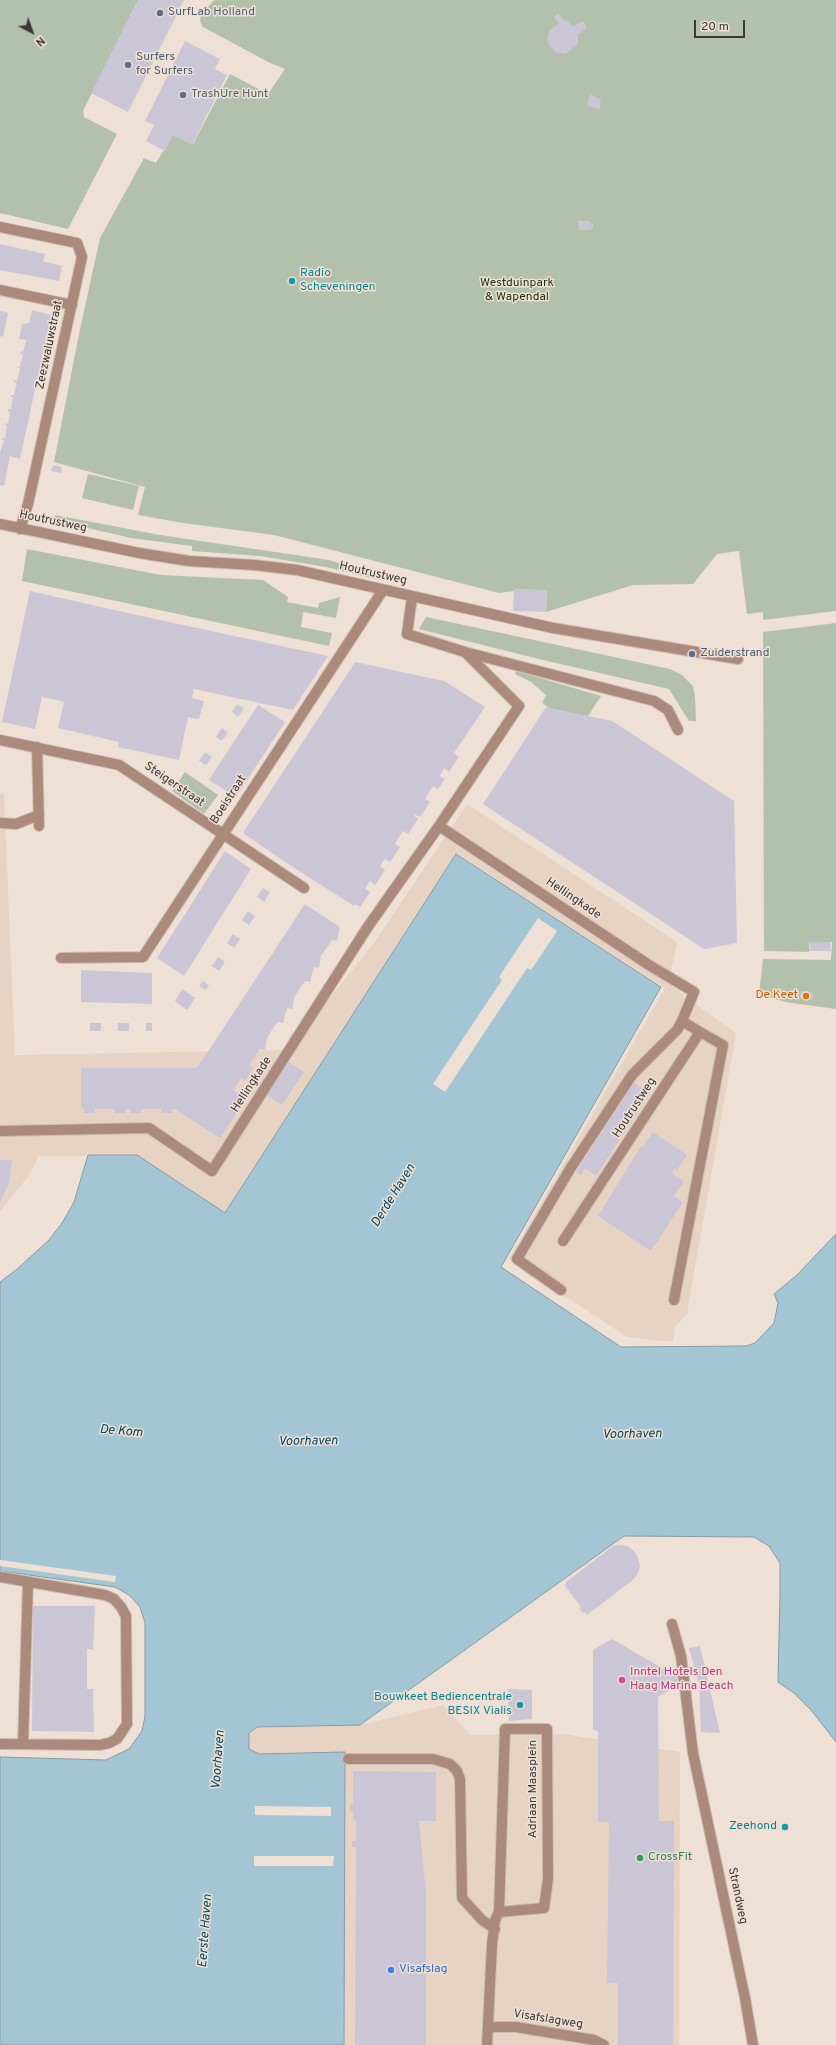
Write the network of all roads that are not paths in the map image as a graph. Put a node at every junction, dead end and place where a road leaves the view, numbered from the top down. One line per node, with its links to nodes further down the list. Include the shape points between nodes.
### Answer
1 (0, 227): 3 (street, Zeezwaluwstraat, via 77,243 82,257)
2 (0, 290): 3 (street)
3 (72, 305): 5 (street, Zeezwaluwstraat, via 28,504)
4 (0, 524): 5 (street, Houtrustweg)
5 (20, 529): 6 (street, Houtrustweg, via 189,561 297,570)
6 (383, 590): 7 (street, Houtrustweg); 17 (street, Boeistraat)
7 (412, 597): 8 (street, via 406,634); 9 (street, Houtrustweg, via 554,628)
8 (465, 652): 10 (street, via 654,701 668,710); 16 (street, Hellingkade, via 519,706)
9 (738, 659)
10 (678, 730)
11 (0, 740): 12 (street, Steigerstraat)
12 (37, 747): 13 (street); 17 (street, Steigerstraat, via 119,765)
13 (39, 815): 14 (street, via 16,824); 15 (street)
14 (0, 823)
15 (40, 826)
16 (439, 826): 20 (street, Hellingkade, via 649,966 694,992); 22 (street, Hellingkade, via 367,928 212,1171 149,1128)
17 (223, 834): 18 (street, Steigerstraat); 19 (street, Boeistraat, via 143,957)
18 (304, 888)
19 (61, 958)
20 (682, 1021): 21 (street); 24 (street, via 677,1030 632,1075 570,1169 517,1259)
21 (700, 1032): 23 (street, Houtrustweg); 25 (street, via 723,1045)
22 (0, 1131)
23 (563, 1241)
24 (561, 1290)
25 (674, 1300)
26 (0, 1577): 27 (street)
27 (28, 1582): 30 (street); 30 (street, via 106,1595 121,1607 126,1616 127,1724 117,1739 100,1745)
28 (672, 1624): 37 (street, Strandweg, via 681,1656 693,1753)
29 (0, 1744): 30 (street)
30 (23, 1744)
31 (348, 1759): 33 (street, via 432,1759 450,1764 457,1771 460,1779 462,1898)
32 (499, 1912): 32 (street, Adriaan Maasplein, via 544,1908 548,1879 547,1729 505,1729); 33 (street)
33 (494, 1929): 34 (street)
34 (488, 2027): 35 (street); 36 (street, Visafslagweg, via 516,2027 594,2040)
35 (487, 2045)
36 (604, 2045)
37 (753, 2045)

